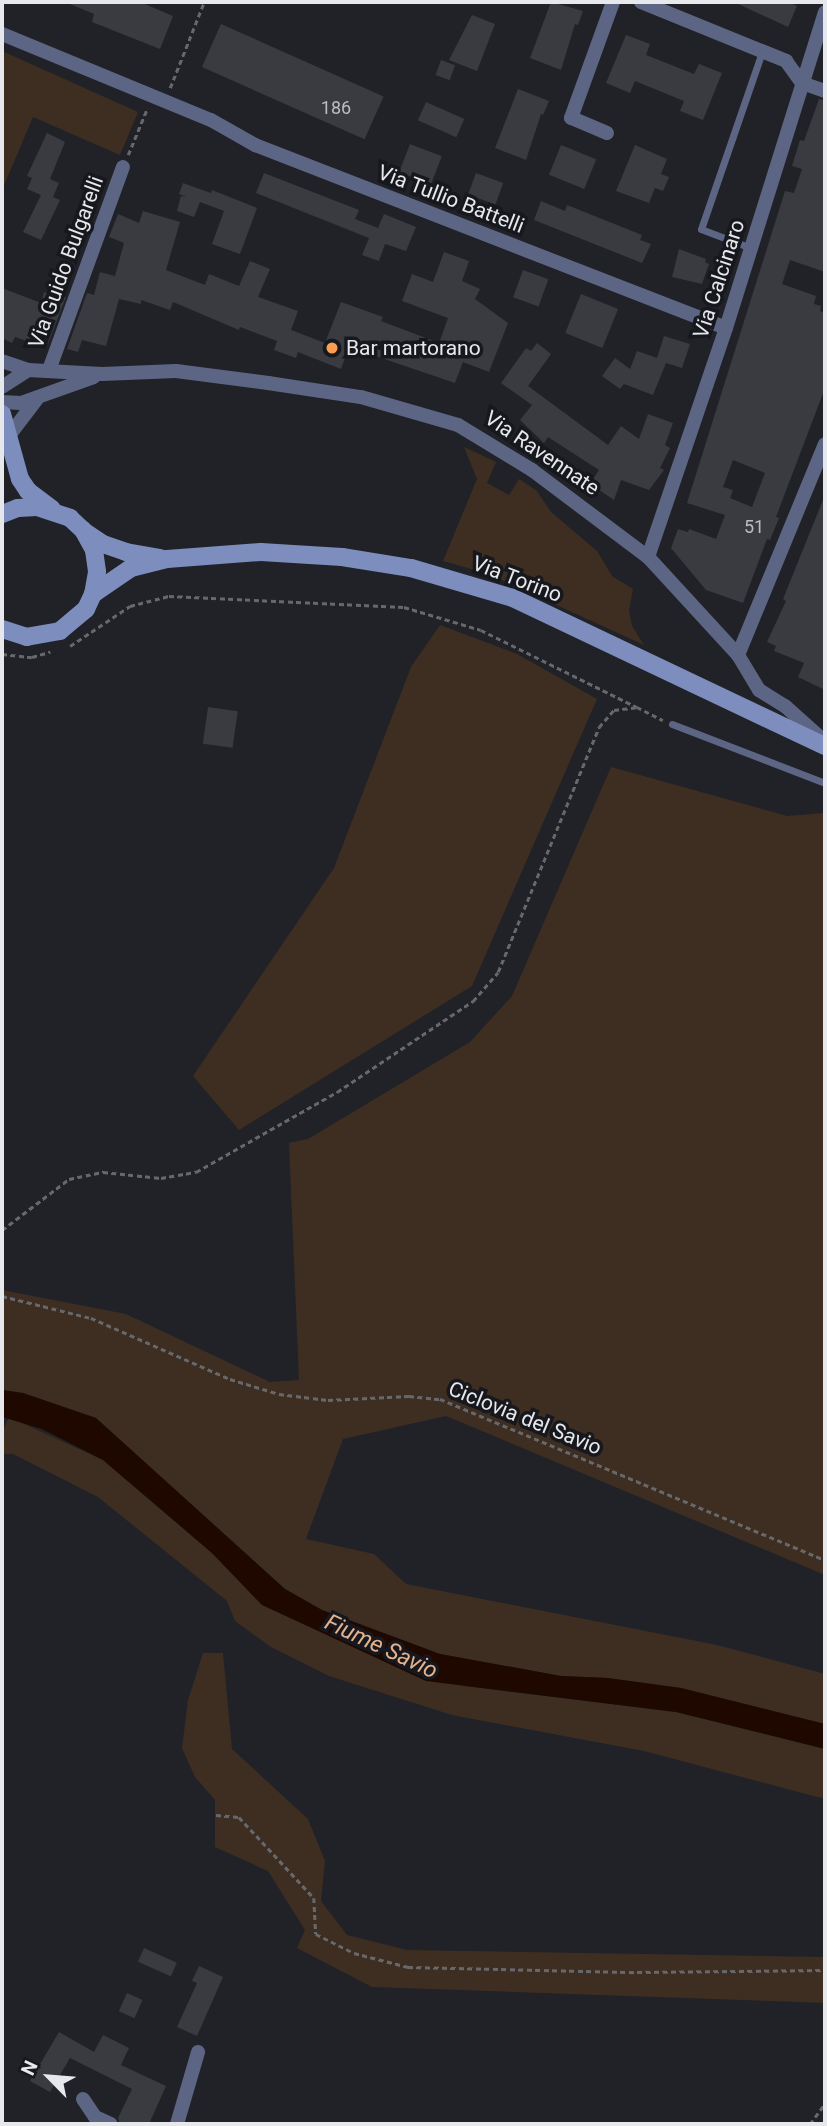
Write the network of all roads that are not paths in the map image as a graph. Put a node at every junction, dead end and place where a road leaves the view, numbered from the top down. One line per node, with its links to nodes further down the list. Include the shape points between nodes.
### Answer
1 (613, 2): 8 (street, via 571,118)
2 (641, 2): 5 (street)
3 (825, 12): 6 (street, Via Calcinaro)
4 (2, 34): 11 (street, Via Tullio Battelli, via 211,120 255,145)
5 (763, 51): 6 (street, via 786,61); 10 (lane, via 702,229)
6 (802, 83): 7 (street); 10 (street, Via Calcinaro)
7 (825, 91)
8 (607, 134)
9 (123, 167): 14 (street, Via Guido Bulgarelli)
10 (751, 248): 11 (street, Via Calcinaro)
11 (726, 328): 25 (street, Via Calcinaro)
12 (2, 361): 13 (street, Via Ravennate)
13 (27, 370): 14 (street, Via Ravennate); 16 (street)
14 (49, 370): 15 (street, Via Ravennate)
15 (102, 374): 17 (street, Via Ravennate); 25 (street, Via Ravennate, via 176,371 268,383 361,397 458,425 532,470)
16 (2, 387)
17 (38, 398): 18 (street, Via Ravennate); 20 (street)
18 (2, 402)
19 (2, 414): 20 (main road)
20 (8, 437): 22 (main road, via 20,479)
21 (825, 444): 29 (street)
22 (55, 511): 23 (main road, via 18,508); 24 (main road, Via Torino)
23 (2, 514)
24 (83, 530): 26 (main road, Via Torino, via 126,552); 27 (main road, via 94,550)
25 (648, 557): 29 (street, Via Ravennate)
26 (167, 559): 27 (main road, Via Torino, via 131,568); 31 (main road, Via Torino, via 261,552 342,557 462,581 513,598)
27 (93, 594): 28 (main road, Via Torino, via 86,609 60,631 27,637)
28 (2, 629)
29 (738, 654): 31 (street, Via Ravennate, via 759,690 785,706)
30 (672, 724): 32 (lane)
31 (825, 744)
32 (825, 783)
33 (198, 2052): 36 (street)
34 (83, 2099): 35 (street, via 94,2116)
35 (111, 2124)
36 (177, 2124)

